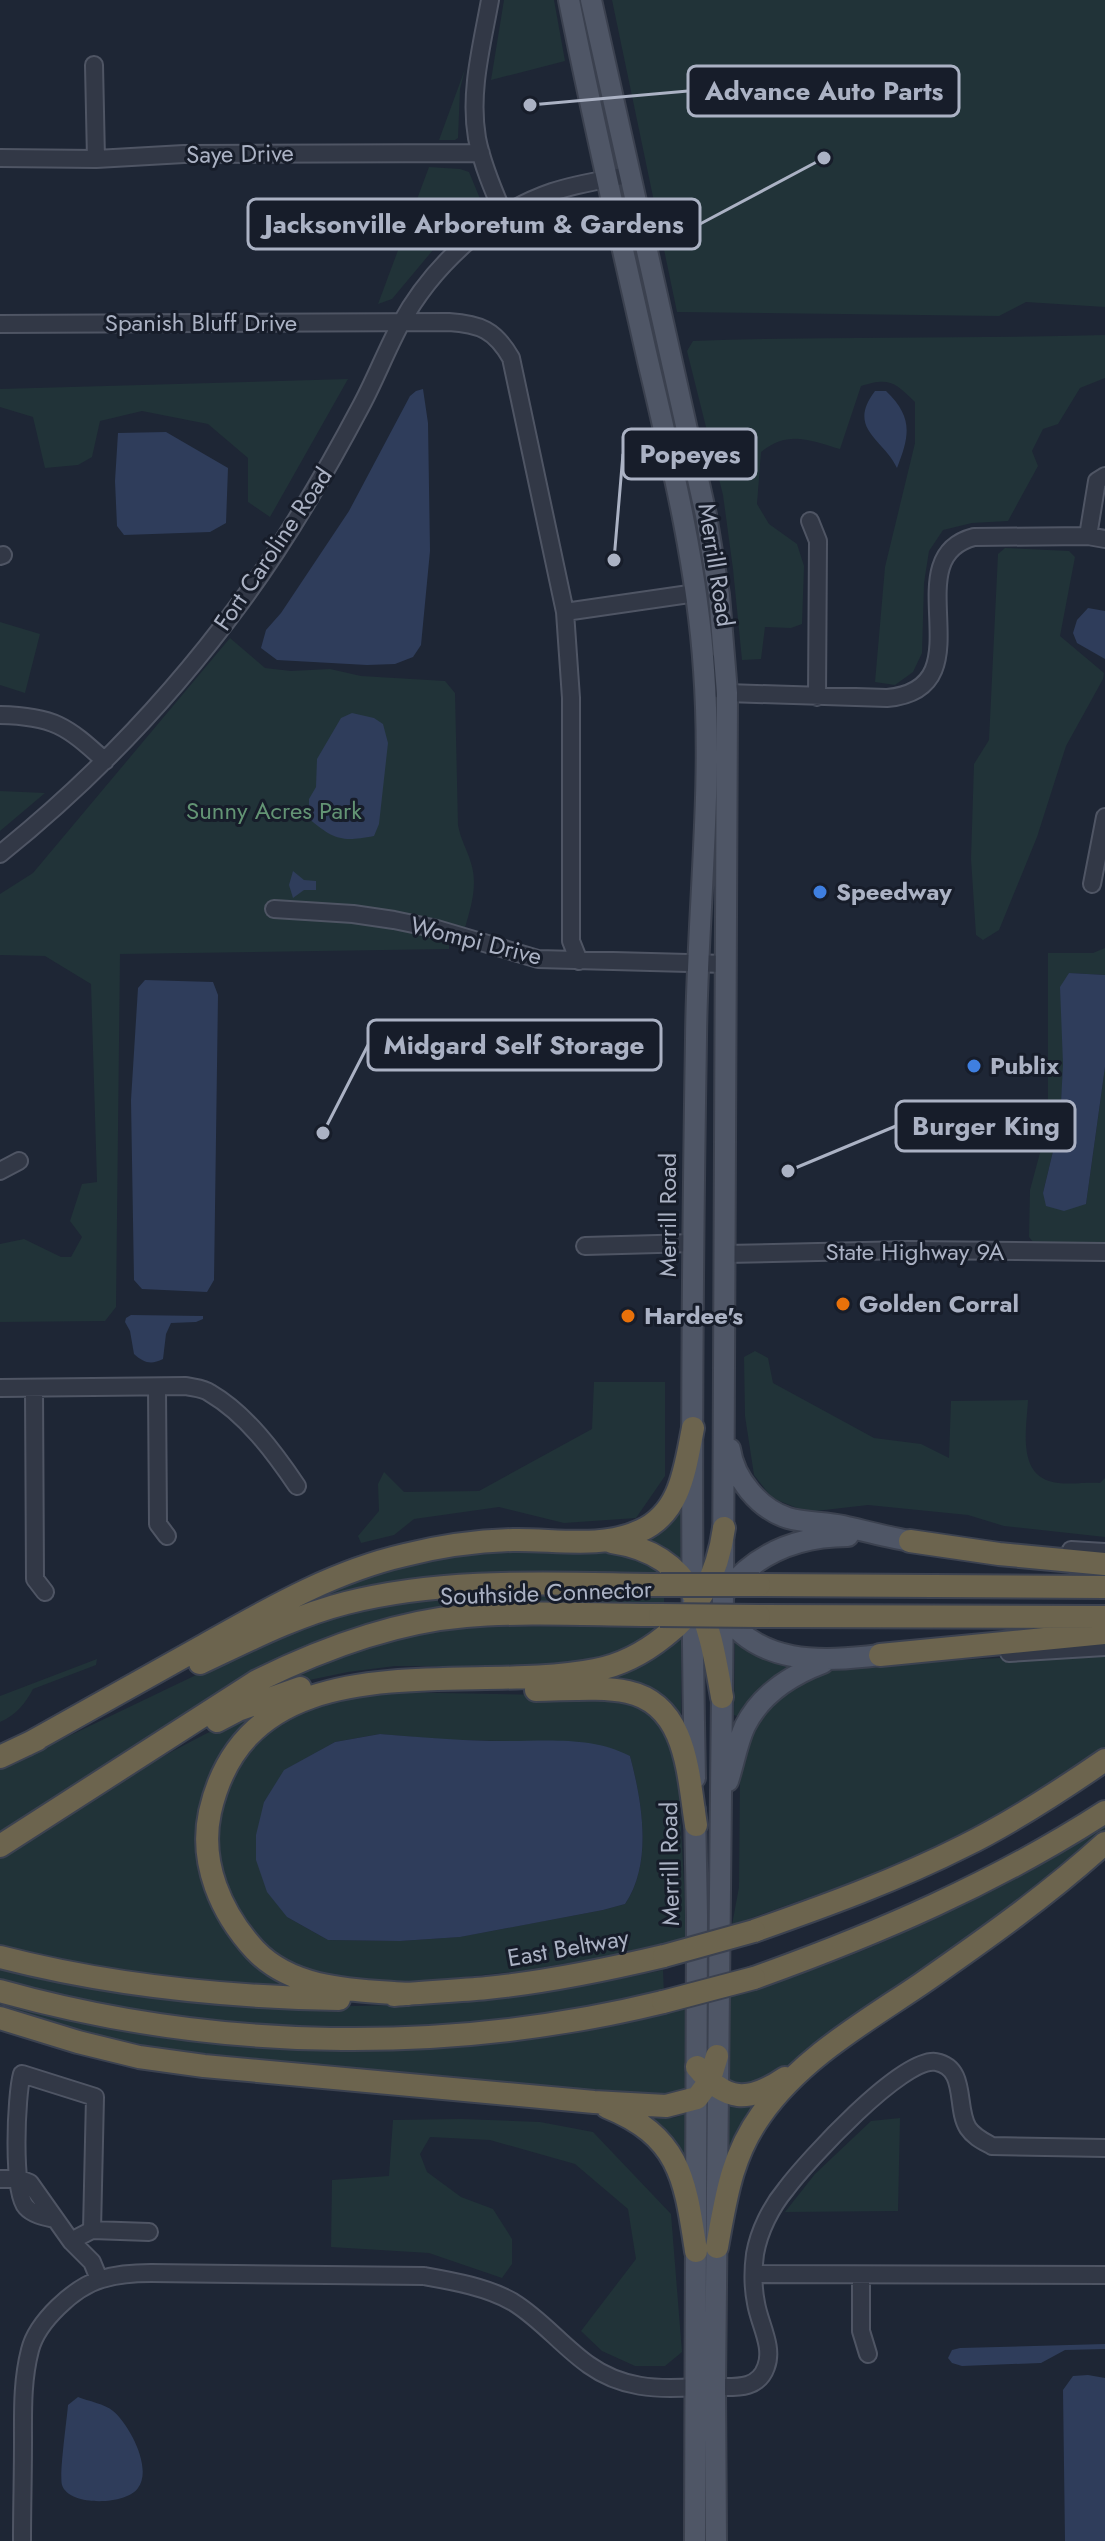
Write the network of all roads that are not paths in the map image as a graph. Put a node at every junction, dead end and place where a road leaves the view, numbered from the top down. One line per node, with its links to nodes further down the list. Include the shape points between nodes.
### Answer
1 (490, 0): 5 (street, via 475,88)
2 (569, 0): 9 (main road, Merrill Road)
3 (591, 0): 8 (main road, Merrill Road)
4 (94, 65): 7 (street)
5 (481, 153): 7 (street, Saye Drive); 10 (street)
6 (0, 158): 7 (street, Saye Drive)
7 (96, 159)
8 (628, 175): 9 (street, Fort Caroline Road); 19 (main road, Merrill Road, via 706,515)
9 (607, 179): 10 (street, Fort Caroline Road, via 550,193); 16 (main road, Merrill Road)
10 (504, 215): 11 (street, Fort Caroline Road, via 468,241 432,278)
11 (401, 323): 12 (street, Spanish Bluff Drive); 17 (street, Spanish Bluff Drive, via 471,324 492,333 511,358); 22 (street, Fort Caroline Road, via 325,474 284,539 196,659)
12 (0, 324)
13 (1105, 476): 15 (street, via 1097,481)
14 (810, 521): 20 (street, via 818,541)
15 (1097, 538): 20 (street, via 960,540 940,565 938,655 925,683 899,697)
16 (696, 593): 17 (street); 18 (main road, Merrill Road)
17 (565, 612): 27 (street, Spanish Bluff Drive, via 571,698 571,941)
18 (700, 625): 19 (street, via 714,681); 28 (main road, Merrill Road, via 706,759)
19 (727, 693): 20 (street); 29 (main road, Merrill Road)
20 (817, 697)
21 (0, 715): 22 (street, via 29,716 62,726)
22 (105, 761): 24 (street, Fort Caroline Road)
23 (1105, 817): 25 (street)
24 (0, 854)
25 (1092, 884)
26 (274, 909): 27 (street, Wompi Drive, via 394,920 538,959)
27 (579, 961): 28 (street, Wompi Drive)
28 (698, 964): 29 (street, Wompi Drive); 30 (main road, Merrill Road)
29 (726, 964): 36 (main road, Merrill Road)
30 (695, 1112): 33 (main road, Merrill Road); 36 (main road, via 703,1219 708,1237)
31 (19, 1161): 32 (street)
32 (0, 1171)
33 (694, 1243): 34 (street); 41 (main road, Merrill Road); 43 (main road, via 706,1251 715,1272 713,1478)
34 (585, 1246)
35 (1105, 1252): 36 (street, State Highway 9A)
36 (725, 1254): 40 (main road, Merrill Road)
37 (0, 1388): 39 (street)
38 (157, 1388): 39 (street); 42 (street, via 207,1391 249,1425); 44 (street, via 158,1524)
39 (34, 1389): 51 (street, via 35,1579)
40 (724, 1414): 43 (main road, Merrill Road); 45 (main road, via 731,1460 756,1498 790,1518)
41 (693, 1428): 46 (highway, via 679,1490 660,1519 640,1532); 52 (main road, Merrill Road, via 693,1507)
42 (297, 1486)
43 (724, 1528): 52 (highway)
44 (167, 1536)
45 (876, 1536): 47 (main road); 52 (main road, via 811,1538 788,1545 743,1572)
46 (603, 1540): 52 (highway, via 656,1556); 61 (highway, via 480,1541 360,1568 284,1600)
47 (910, 1541): 48 (street); 49 (highway)
48 (1105, 1552)
49 (1105, 1564)
50 (1105, 1587): 61 (highway, Southside Connector, bridge, via 417,1589 344,1604 282,1625)
51 (45, 1592)
52 (708, 1602): 57 (main road, via 765,1646); 58 (highway, via 648,1650); 60 (highway); 67 (main road, Merrill Road, via 692,1667)
53 (1105, 1617): 62 (highway, Southside Connector, bridge, via 465,1616 384,1631 327,1650 269,1675)
54 (1105, 1633): 56 (highway)
55 (1105, 1647): 56 (street)
56 (880, 1655): 57 (main road)
57 (830, 1661): 65 (main road, via 795,1675 758,1706 745,1726)
58 (595, 1671): 59 (highway); 62 (highway, via 383,1672 350,1677 273,1696)
59 (350, 1687): 67 (highway, via 616,1691 642,1696 676,1728); 72 (highway, via 288,1705 236,1751 214,1795 209,1864 236,1927 259,1953 287,1972 316,1984)
60 (722, 1697): 65 (main road, Merrill Road)
61 (26, 1745): 63 (highway, Southside Connector)
62 (147, 1751): 69 (highway, Southside Connector)
63 (0, 1757)
64 (1105, 1760): 72 (highway, East Beltway, bridge, via 965,1846 754,1931 599,1972)
65 (721, 1803): 74 (main road, Merrill Road)
66 (1105, 1812): 71 (highway, bridge, via 941,1904 839,1947 754,1978 547,2025 399,2038 255,2035 148,2023)
67 (696, 1825): 76 (main road, Merrill Road)
68 (1105, 1843): 75 (highway, via 1029,1906)
69 (0, 1846)
70 (0, 1957): 72 (highway, East Beltway, via 142,1986 200,1992 341,1999)
71 (0, 1991)
72 (409, 1994)
73 (0, 2018): 77 (highway, via 139,2057)
74 (717, 2056): 76 (highway)
75 (811, 2061): 76 (highway, via 757,2093 736,2095); 84 (highway, via 775,2096 747,2138)
76 (705, 2084): 77 (highway, via 666,2106); 84 (main road, Merrill Road)
77 (594, 2102): 84 (highway, via 644,2125 663,2143 684,2181)
78 (1105, 2148): 85 (street, via 992,2146 968,2128 956,2076 946,2066 934,2061 913,2067 833,2136 785,2190 762,2227)
79 (0, 2179): 80 (street)
80 (17, 2179): 81 (street, via 22,2074 95,2097); 83 (street, via 26,2208 55,2219)
81 (92, 2230): 82 (street); 83 (street)
82 (149, 2232)
83 (71, 2241): 88 (street, via 92,2262)
84 (703, 2255): 90 (main road, Merrill Road); 90 (main road, Merrill Road); 91 (main road)
85 (754, 2274): 86 (street); 91 (street, via 769,2354 766,2369 757,2383)
86 (861, 2275): 87 (street); 89 (street, via 861,2331)
87 (1105, 2275)
88 (99, 2279): 91 (street, via 151,2273 424,2276 509,2299 615,2380 660,2389); 93 (street, via 62,2303 30,2346 23,2386)
89 (868, 2354)
90 (705, 2356): 91 (main road, Merrill Road)
91 (705, 2387): 92 (main road, Merrill Road); 96 (main road, Merrill Road, via 717,2492)
92 (695, 2518): 94 (main road, Merrill Road); 95 (main road)
93 (22, 2541)
94 (695, 2541)
95 (703, 2541)
96 (716, 2541)

